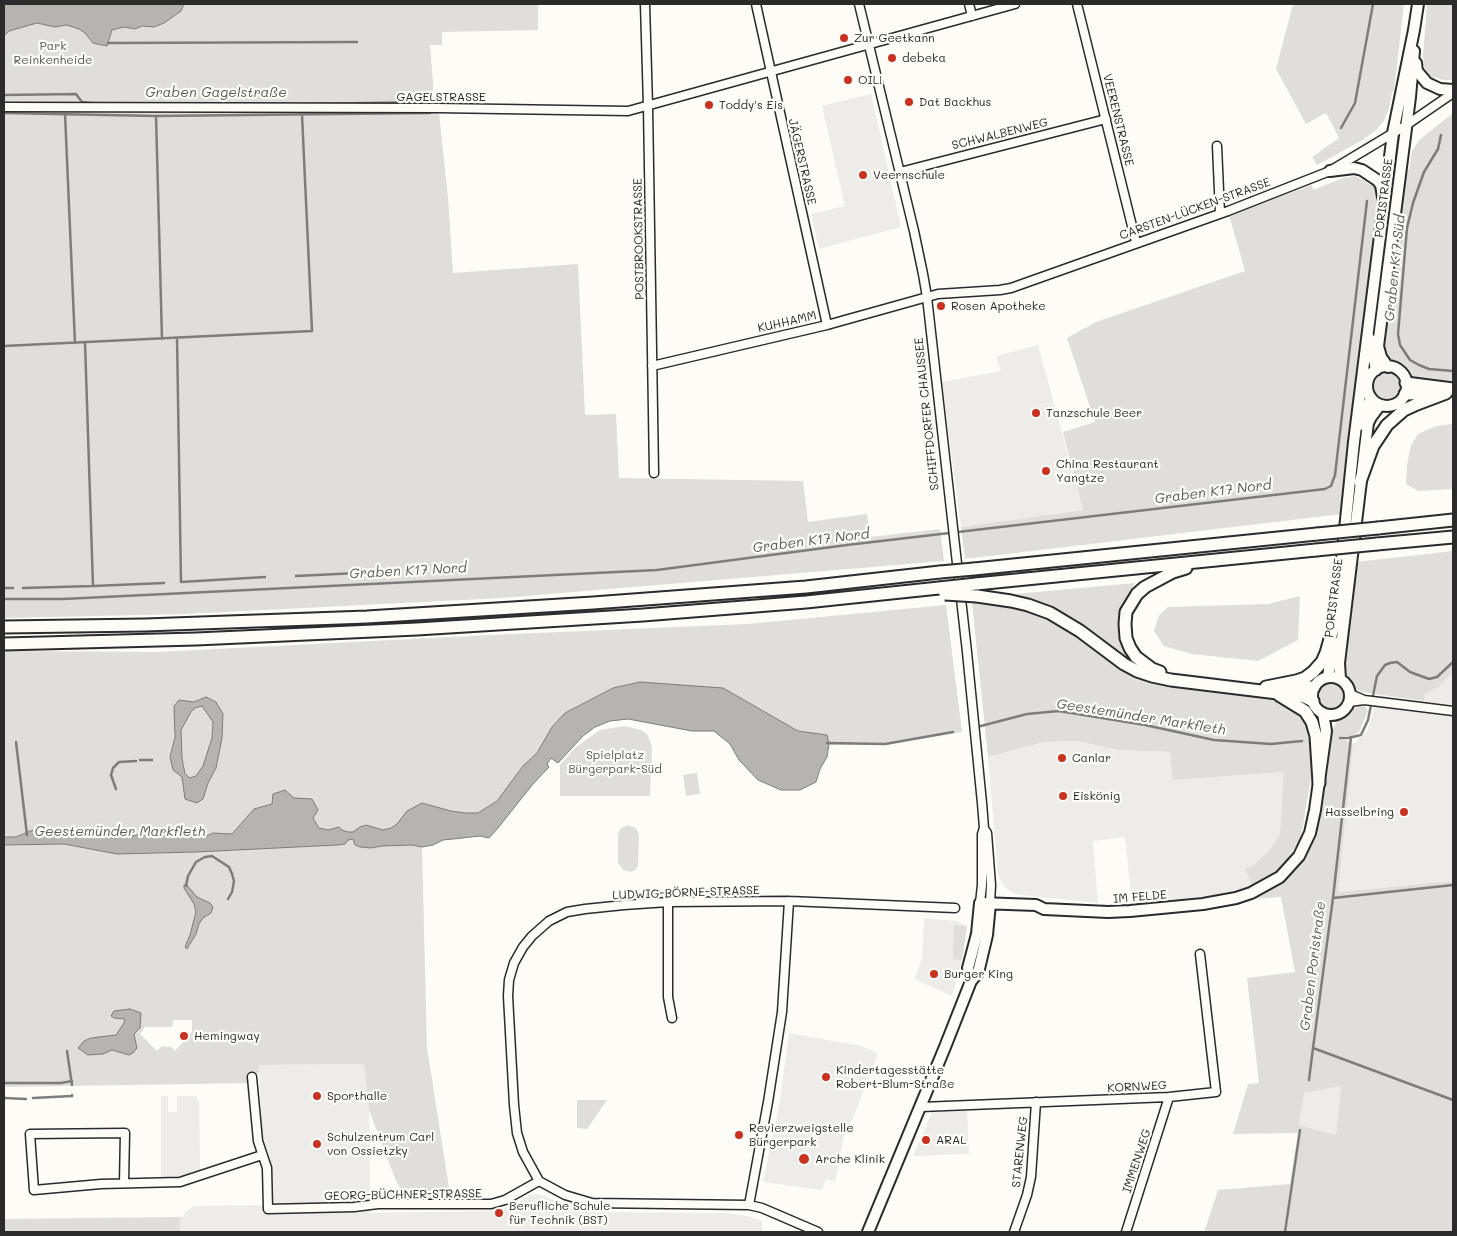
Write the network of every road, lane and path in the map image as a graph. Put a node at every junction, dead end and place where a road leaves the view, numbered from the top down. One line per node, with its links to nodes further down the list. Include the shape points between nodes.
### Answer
1 (645, 4): 14 (street, POSTBROOKSTRASSE)
2 (756, 4): 12 (street, JÄGERSTRASSE)
3 (859, 4): 10 (street, SCHIFFDORFER CHAUSSEE)
4 (969, 4): 8 (street)
5 (1015, 4): 8 (street, GAGELSTRASSE)
6 (1077, 4): 16 (street, VEERENSTRASSE)
7 (1418, 4): 9 (main road, PORISTRASSE)
8 (972, 16): 10 (street, GAGELSTRASSE)
9 (1414, 30): 11 (main road, PORISTRASSE); 18 (main road, PORISTRASSE)
10 (870, 44): 12 (street, GAGELSTRASSE); 21 (street, SCHIFFDORFER CHAUSSEE)
11 (1414, 58): 13 (main road, via 1417,71 1427,83); 17 (main road, PORISTRASSE)
12 (770, 71): 14 (street, GAGELSTRASSE); 27 (street, JÄGERSTRASSE)
13 (1453, 92): 17 (street, CARSTEN-LÜCKEN-STRASSE)
14 (648, 106): 15 (street, GAGELSTRASSE, via 628,111); 28 (street, POSTBROOKSTRASSE)
15 (4, 107)
16 (1106, 119): 21 (street, SCHWALBENWEG); 24 (street, VEERENSTRASSE)
17 (1405, 126): 18 (street, CARSTEN-LÜCKEN-STRASSE); 29 (main road, PORISTRASSE, via 1378,346)
18 (1393, 133): 20 (street, CARSTEN-LÜCKEN-STRASSE); 22 (main road, PORISTRASSE)
19 (1217, 146): 23 (street)
20 (1330, 171): 22 (main road, via 1354,168 1372,176 1381,185); 23 (street, CARSTEN-LÜCKEN-STRASSE)
21 (900, 172): 25 (street, SCHIFFDORFER CHAUSSEE)
22 (1384, 205): 26 (main road, PORISTRASSE)
23 (1220, 213): 24 (street, CARSTEN-LÜCKEN-STRASSE)
24 (1136, 242): 25 (street, CARSTEN-LÜCKEN-STRASSE, via 1011,288)
25 (927, 297): 27 (street, KUHHAMM); 55 (street, SCHIFFDORFER CHAUSSEE, via 988,842 991,885)
26 (1368, 322): 30 (main road, PORISTRASSE); 34 (main road, PORISTRASSE)
27 (827, 324): 28 (street, KUHHAMM)
28 (652, 366): 35 (street, POSTBROOKSTRASSE)
29 (1388, 367): 30 (main road); 31 (main road, PORISTRASSE, via 1402,374)
30 (1376, 370): 33 (main road, PORISTRASSE, via 1369,378 1367,388)
31 (1406, 388): 32 (highway); 33 (main road, via 1398,403 1392,406)
32 (1451, 392): 36 (highway, via 1404,410 1387,425 1373,446)
33 (1376, 401): 34 (main road, PORISTRASSE, via 1362,417); 36 (main road, PORISTRASSE, via 1368,423)
34 (1354, 442): 41 (main road, PORISTRASSE)
35 (654, 473)
36 (1360, 482): 45 (main road, PORISTRASSE, via 1339,663)
37 (1453, 520): 42 (highway, bridge, via 758,590 593,603 367,618)
38 (1453, 537): 39 (highway, bridge)
39 (1210, 561): 40 (highway); 47 (highway, via 1173,572 1137,594 1126,612 1126,638 1130,648 1136,657 1163,673)
40 (976, 590): 43 (highway, bridge, via 882,594 417,630); 47 (highway, via 1050,613 1080,630 1124,664 1152,676)
41 (1336, 618): 44 (main road, PORISTRASSE); 47 (highway, via 1326,653 1313,672 1305,678)
42 (4, 627)
43 (4, 644)
44 (1328, 677): 45 (main road); 46 (main road)
45 (1340, 679): 48 (main road, via 1346,685)
46 (1314, 687): 47 (highway); 49 (main road)
47 (1270, 689): 49 (highway); 52 (highway, via 1305,710 1312,722 1318,748)
48 (1349, 698): 50 (street); 51 (main road, via 1343,710)
49 (1313, 701): 51 (main road)
50 (1453, 711)
51 (1328, 714): 52 (main road)
52 (1319, 783): 55 (main road, IM FELDE, via 1310,834 1298,856 1280,877 1251,893 1203,904 1108,912 1044,909 1036,905)
53 (789, 901): 54 (street, LUDWIG-BÖRNE-STRASSE); 56 (street, LUDWIG-BÖRNE-STRASSE); 66 (street, via 782,1012)
54 (668, 902): 58 (street, via 668,997); 64 (street, LUDWIG-BÖRNE-STRASSE, via 568,912 536,932 514,963 508,996 514,1110 522,1152)
55 (985, 906): 62 (main road, SCHIFFDORFER CHAUSSEE, via 968,968 971,981)
56 (955, 908)
57 (1200, 954): 60 (street, KORNWEG, via 1216,1092)
58 (672, 1018)
59 (252, 1077): 63 (street, GEORG-BÜCHNER-STRASSE)
60 (1169, 1096): 61 (street, KORNWEG); 70 (street, IMMENWEG)
61 (1036, 1102): 62 (street, KORNWEG); 69 (street, STARENWEG, via 1031,1176)
62 (921, 1107): 68 (main road, SCHIFFDORFER CHAUSSEE)
63 (262, 1155): 64 (street, GEORG-BÜCHNER-STRASSE, via 267,1168 268,1209 378,1204 491,1204); 65 (street, via 180,1182)
64 (539, 1181): 66 (street, via 565,1195 592,1202)
65 (124, 1183): 65 (street, via 125,1133 30,1134 34,1190)
66 (749, 1205): 67 (street)
67 (818, 1232)
68 (868, 1232)
69 (1014, 1232)
70 (1126, 1232)

